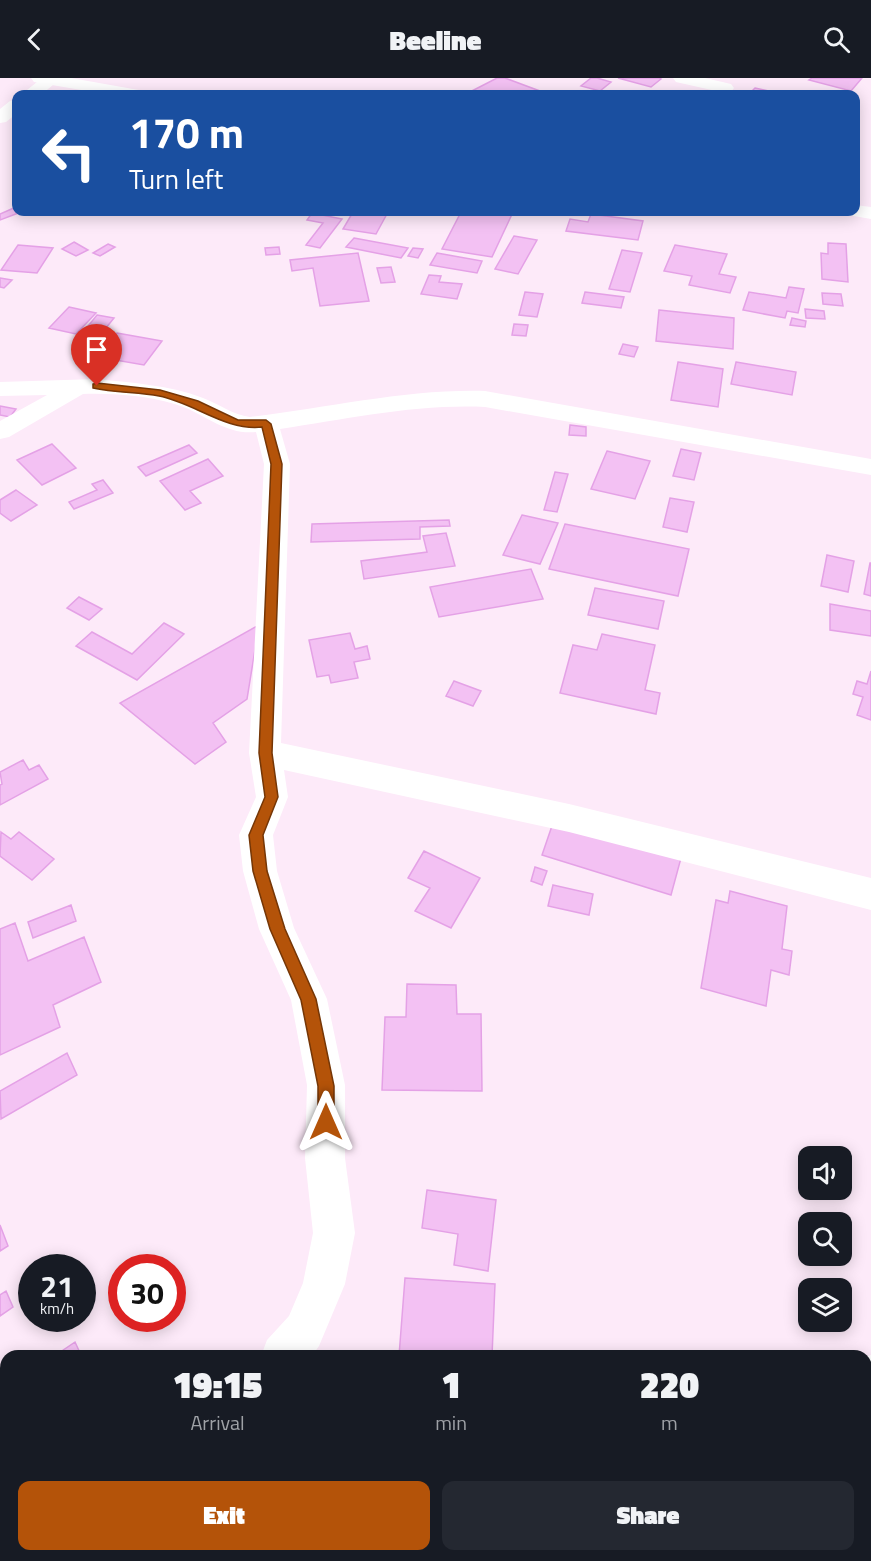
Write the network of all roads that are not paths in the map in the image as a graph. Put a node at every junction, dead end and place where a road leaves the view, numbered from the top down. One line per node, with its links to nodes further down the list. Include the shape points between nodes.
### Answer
1 (682, 78): 3 (street)
2 (45, 79): 4 (street); 5 (street)
3 (727, 87)
4 (35, 90)
5 (110, 90)
6 (12, 108): 7 (street)
7 (0, 118)
8 (81, 387): 9 (street); 10 (street, via 160,393 194,403 235,423); 11 (street)
9 (0, 389)
10 (266, 424): 12 (street, via 452,396); 13 (street, via 277,464)
11 (0, 430)
12 (871, 467)
13 (265, 753): 14 (street, via 555,813); 15 (street, via 272,797 256,835 260,871 277,929 309,999 326,1086 326,1158 334,1233 324,1284 304,1331)
14 (871, 894)
15 (288, 1350)

